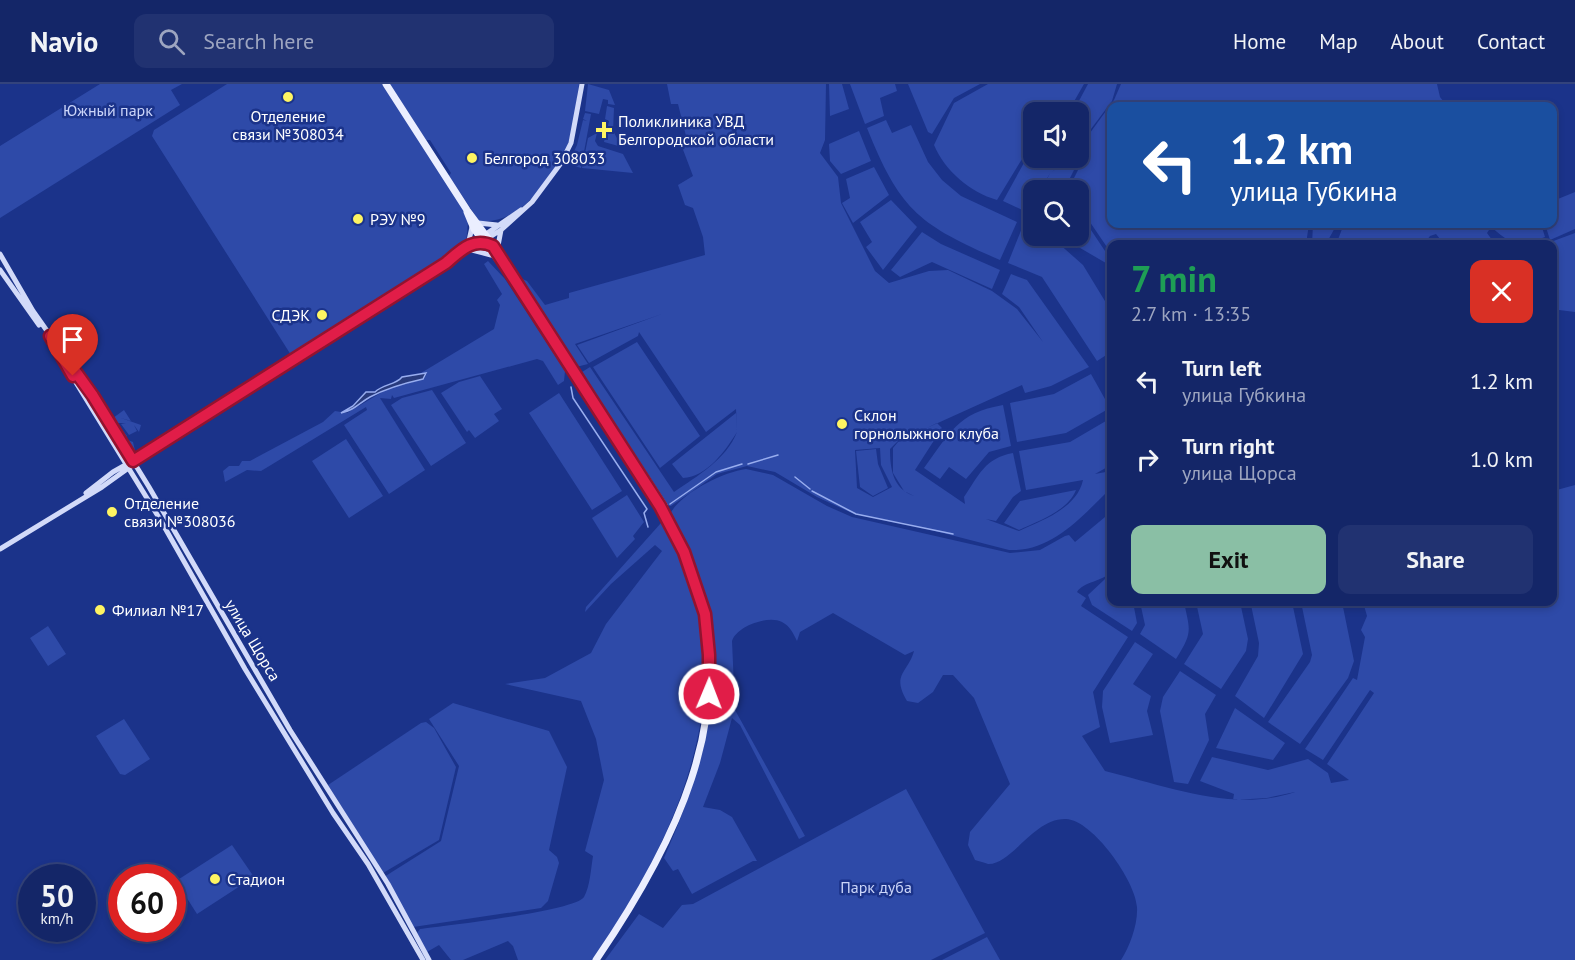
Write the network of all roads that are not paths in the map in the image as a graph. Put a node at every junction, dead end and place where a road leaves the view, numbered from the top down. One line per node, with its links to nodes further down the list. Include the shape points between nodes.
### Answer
1 (386, 84): 6 (main road, via 467,210)
2 (582, 84): 3 (main road, via 571,143)
3 (532, 202): 4 (main road); 5 (main road)
4 (496, 225): 5 (main road, via 495,230); 6 (main road); 6 (main road)
5 (500, 231): 6 (main road); 7 (main road)
6 (479, 237): 7 (main road); 7 (main road); 11 (main road, via 446,263)
7 (494, 252): 22 (main road, via 660,506 695,579 705,614 710,681 705,729 667,845 632,908)
8 (0, 254): 10 (main road, улица Щорса)
9 (0, 270): 10 (main road)
10 (48, 338): 12 (main road, улица Щорса); 14 (main road, улица Щорса, via 93,396)
11 (169, 439): 13 (main road); 14 (main road)
12 (118, 454): 15 (main road, улица Щорса); 16 (main road)
13 (142, 459): 14 (main road); 18 (main road)
14 (134, 463): 15 (main road); 18 (main road, улица Щорса)
15 (126, 467): 16 (main road); 17 (main road, улица Щорса)
16 (119, 472): 17 (main road); 19 (main road)
17 (133, 477): 20 (main road, улица Щорса)
18 (144, 480): 21 (main road, улица Щорса, via 290,730 388,884)
19 (0, 549)
20 (423, 960)
21 (429, 960)
22 (596, 960)

